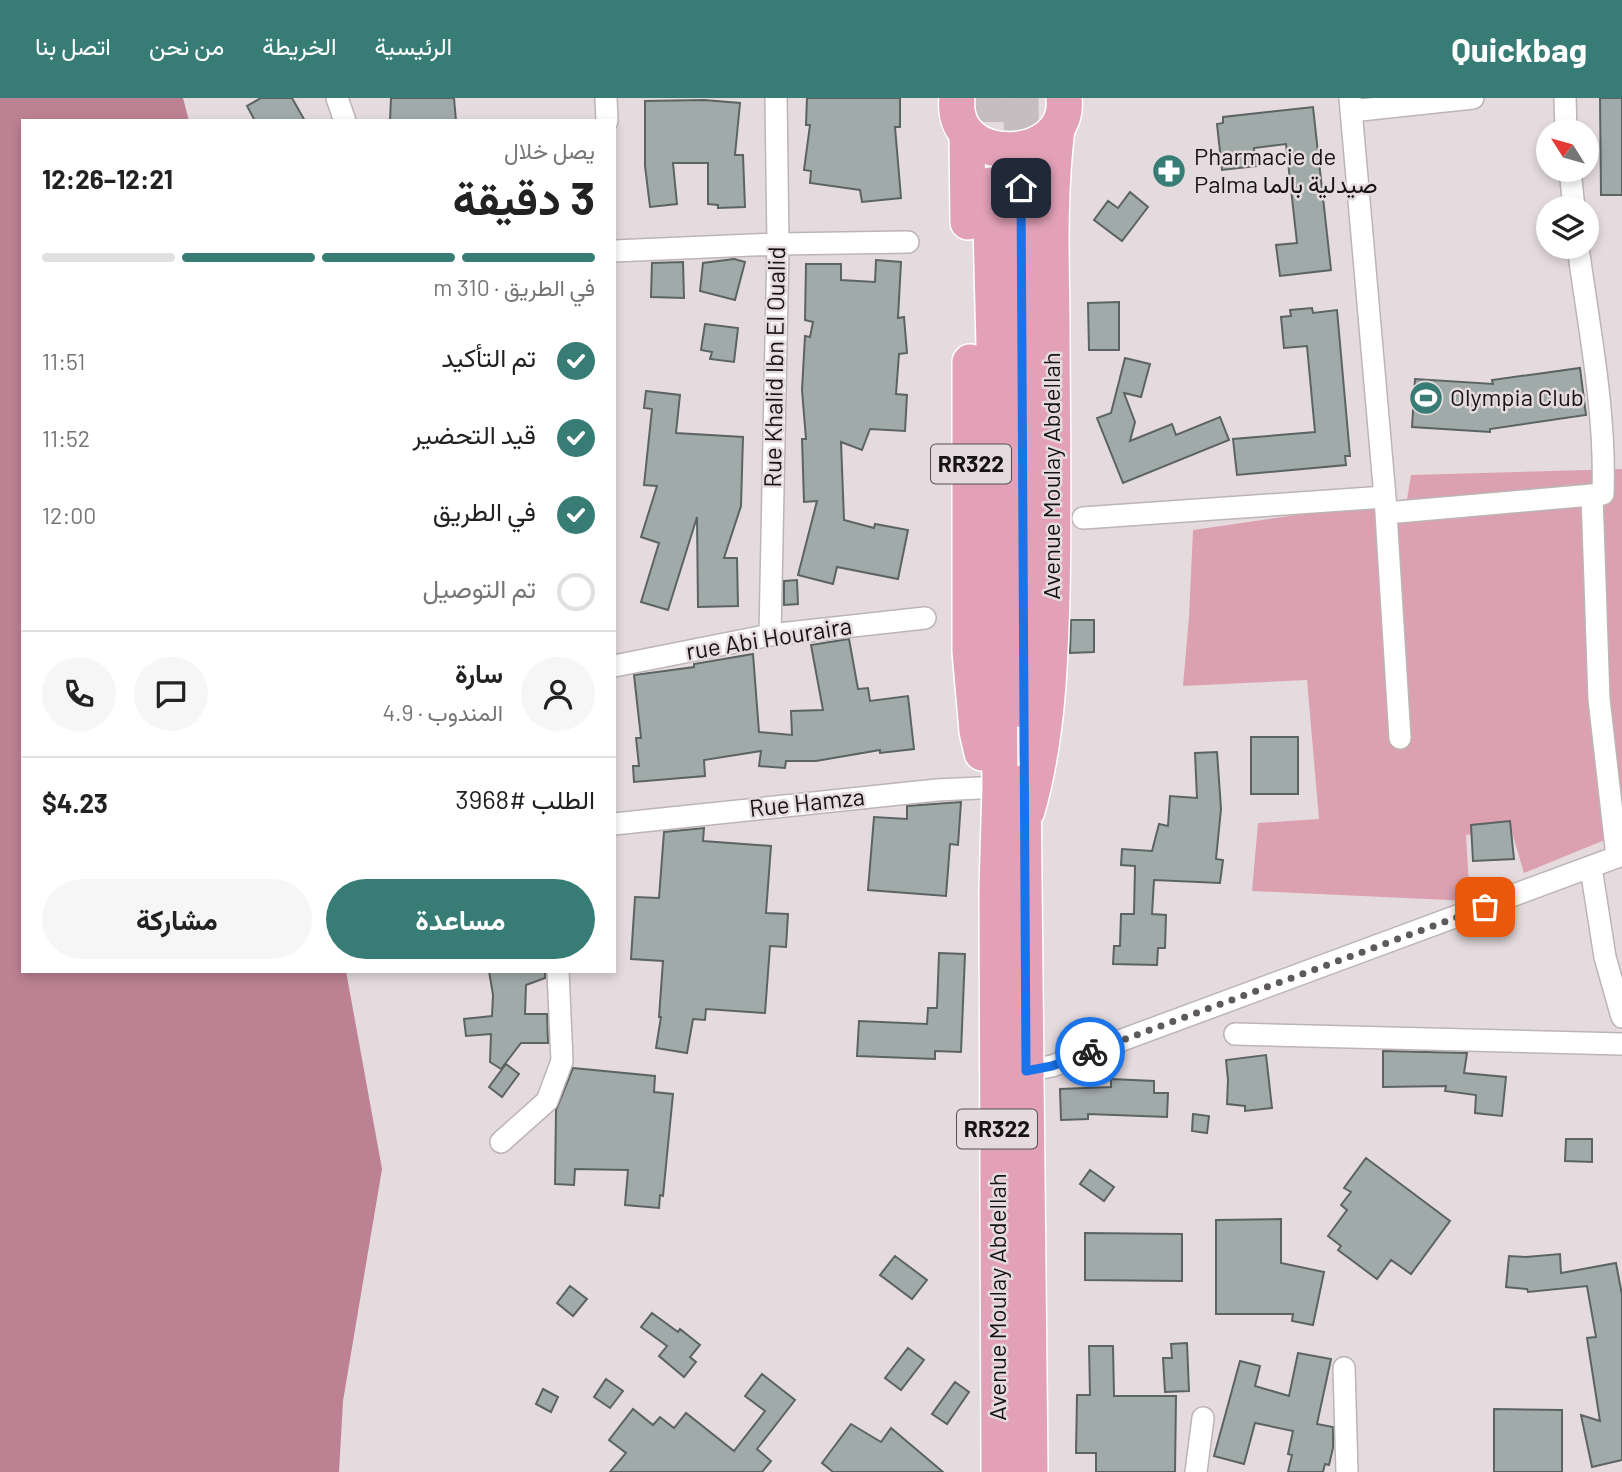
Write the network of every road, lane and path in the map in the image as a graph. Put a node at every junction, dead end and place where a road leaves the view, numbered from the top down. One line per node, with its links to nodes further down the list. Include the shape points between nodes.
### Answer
1 (337, 98): 9 (street)
2 (606, 98): 10 (street)
3 (776, 98): 14 (street, Rue Khalid Ibn El Oualid)
4 (957, 98): 12 (main road, RR322, via 958,118)
5 (1473, 98): 7 (street)
6 (1565, 98): 11 (street)
7 (1351, 104): 18 (street)
8 (1067, 109): 12 (main road, RR322, via 1044,141 1016,150 985,146); 25 (main road, Avenue Moulay Abdellah / RR322, via 1051,192 1051,638 1045,727)
9 (344, 119)
10 (607, 119)
11 (1566, 119)
12 (967, 135): 24 (main road, RR322, via 970,651 977,731 986,767)
13 (908, 242): 14 (street)
14 (778, 244): 15 (street); 21 (street, Rue Khalid Ibn El Oualid)
15 (616, 251)
16 (1580, 259): 17 (street, via 1596,372)
17 (1606, 494): 18 (street); 27 (street, via 1599,699)
18 (1386, 505): 19 (street); 23 (street)
19 (1083, 518)
20 (925, 618): 21 (street, rue Abi Houraira)
21 (770, 635): 22 (street, rue Abi Houraira)
22 (616, 666)
23 (1400, 738)
24 (1000, 787): 25 (main road, Avenue Moulay Abdellah / RR322, via 998,507 1006,187); 26 (street, Rue Hamza, via 937,789); 37 (main road, Avenue Moulay Abdellah / RR322)
25 (1024, 821): 33 (main road, Avenue Moulay Abdellah / RR322)
26 (616, 824)
27 (1620, 856): 28 (street)
28 (1591, 867): 30 (street, via 1605,957); 33 (street, via 1052,1066)
29 (558, 973): 34 (street, via 562,1061 547,1101)
30 (1622, 1017)
31 (1236, 1034): 32 (street)
32 (1622, 1044)
33 (1026, 1071): 38 (main road, Avenue Moulay Abdellah / RR322)
34 (501, 1142)
35 (1344, 1368): 40 (street)
36 (1203, 1418): 39 (street)
37 (999, 1472)
38 (1030, 1472)
39 (1196, 1472)
40 (1347, 1472)

